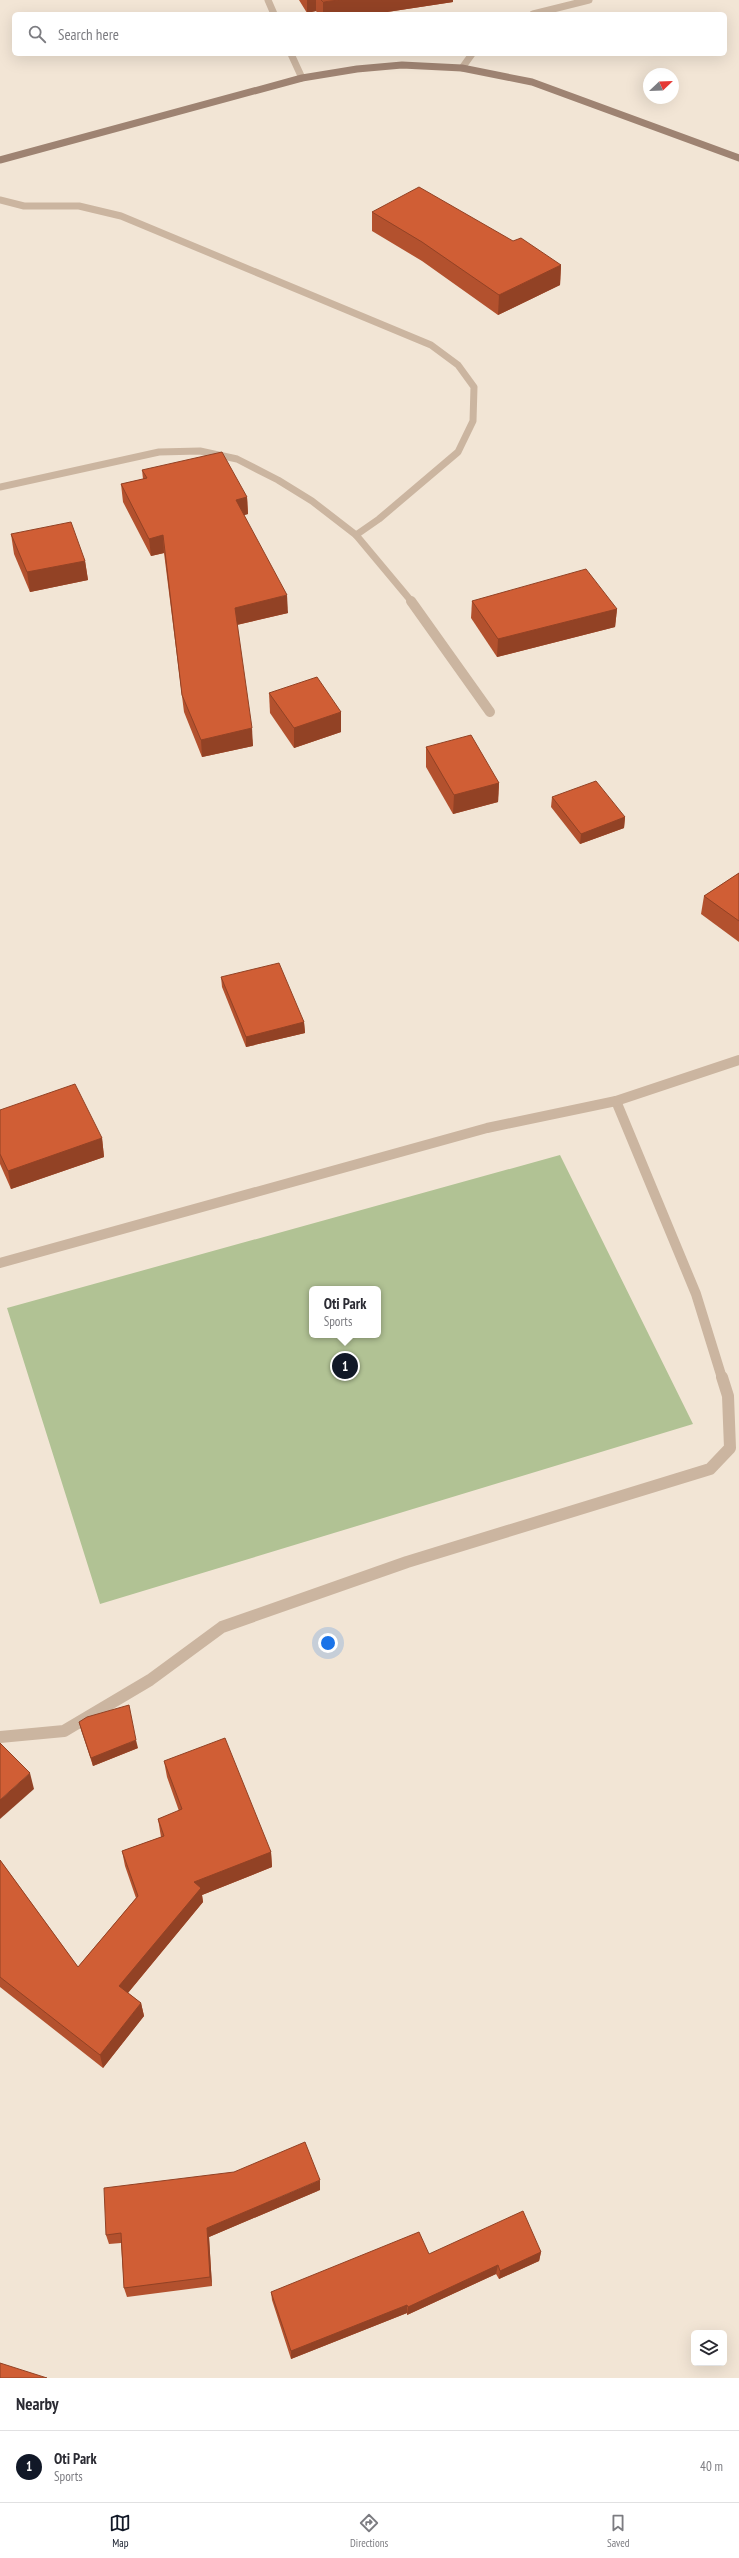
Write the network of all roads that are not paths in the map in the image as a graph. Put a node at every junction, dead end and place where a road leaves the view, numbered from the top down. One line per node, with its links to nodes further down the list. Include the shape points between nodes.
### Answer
1 (268, 0): 3 (street)
2 (588, 0): 4 (street)
3 (273, 12)
4 (541, 12)
5 (292, 56): 8 (street)
6 (471, 56): 7 (street)
7 (462, 68): 8 (street, via 402,65); 9 (street, via 532,82)
8 (302, 78): 10 (street)
9 (739, 158)
10 (0, 160)
11 (0, 200): 13 (street, via 24,208 62,204 98,208 121,216 431,345 458,365 474,387 473,421 458,452 379,519)
12 (0, 487): 13 (street, via 159,452 200,451 237,459 278,480 312,501)
13 (356, 535): 14 (street, via 406,594)
14 (490, 712)
15 (739, 1060): 16 (street)
16 (616, 1100): 17 (street, via 487,1128); 18 (street, via 696,1294 728,1396 730,1448 710,1470 407,1562 222,1627 150,1680 64,1731)
17 (0, 1263)
18 (0, 1737)

